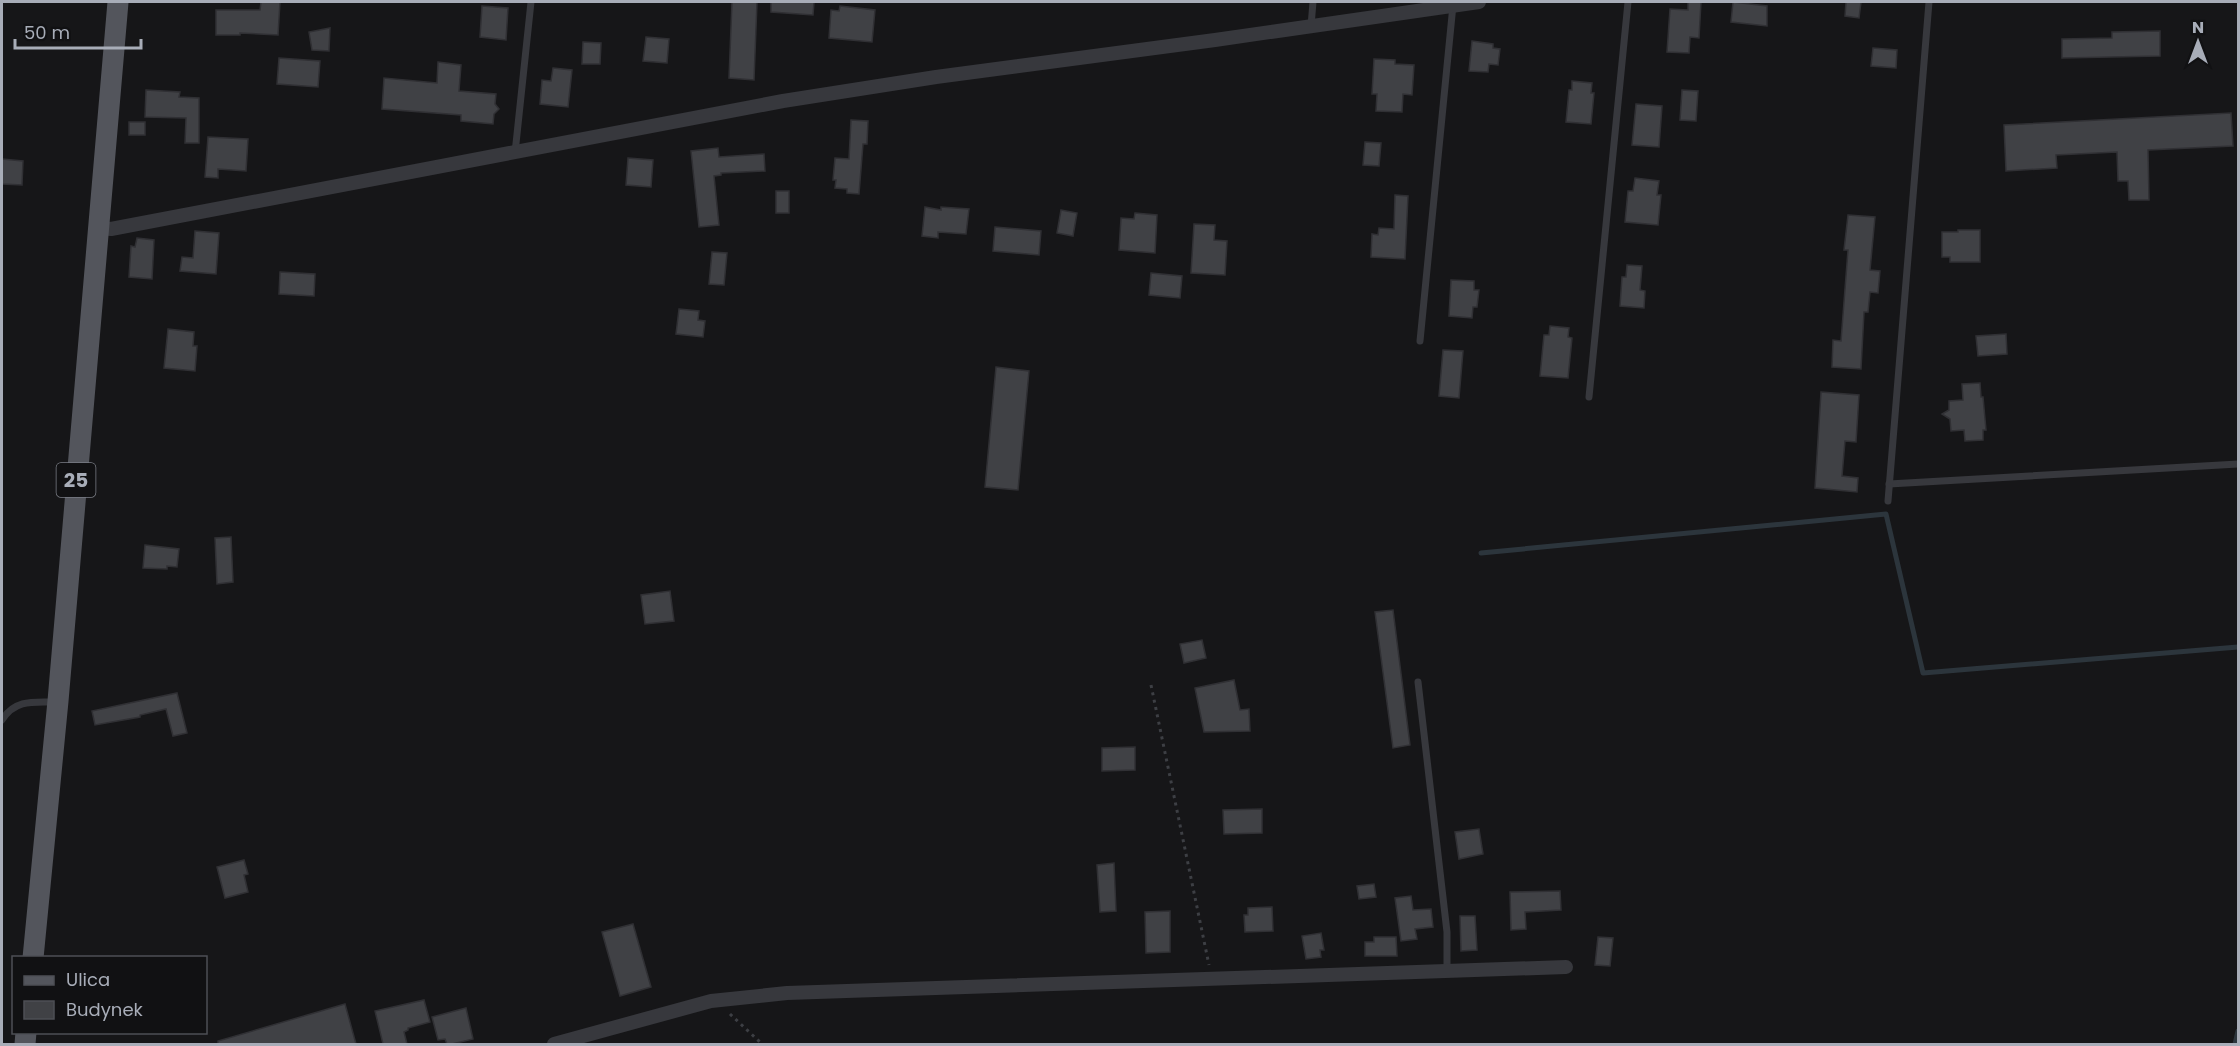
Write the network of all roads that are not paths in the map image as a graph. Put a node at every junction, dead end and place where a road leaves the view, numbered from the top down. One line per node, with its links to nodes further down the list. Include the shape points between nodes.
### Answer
1 (118, 2): 10 (main road, 25)
2 (531, 2): 9 (lane)
3 (1313, 2): 8 (lane)
4 (1479, 2): 7 (street)
5 (1629, 2): 12 (lane)
6 (1929, 2): 14 (lane)
7 (1453, 5): 8 (street); 11 (lane)
8 (1311, 26): 9 (street, via 783,101)
9 (515, 153): 10 (street, via 111,229)
10 (98, 228): 17 (main road, 25)
11 (1420, 341)
12 (1589, 397)
13 (2238, 464): 14 (lane)
14 (1889, 484): 15 (lane)
15 (1888, 501)
16 (1418, 682): 21 (lane)
17 (58, 702): 18 (lane, via 21,703 13,706); 19 (main road, 25)
18 (2, 720)
19 (33, 956)
20 (1566, 967): 21 (street)
21 (1448, 971): 22 (street, via 787,993 711,1001)
22 (554, 1044)

